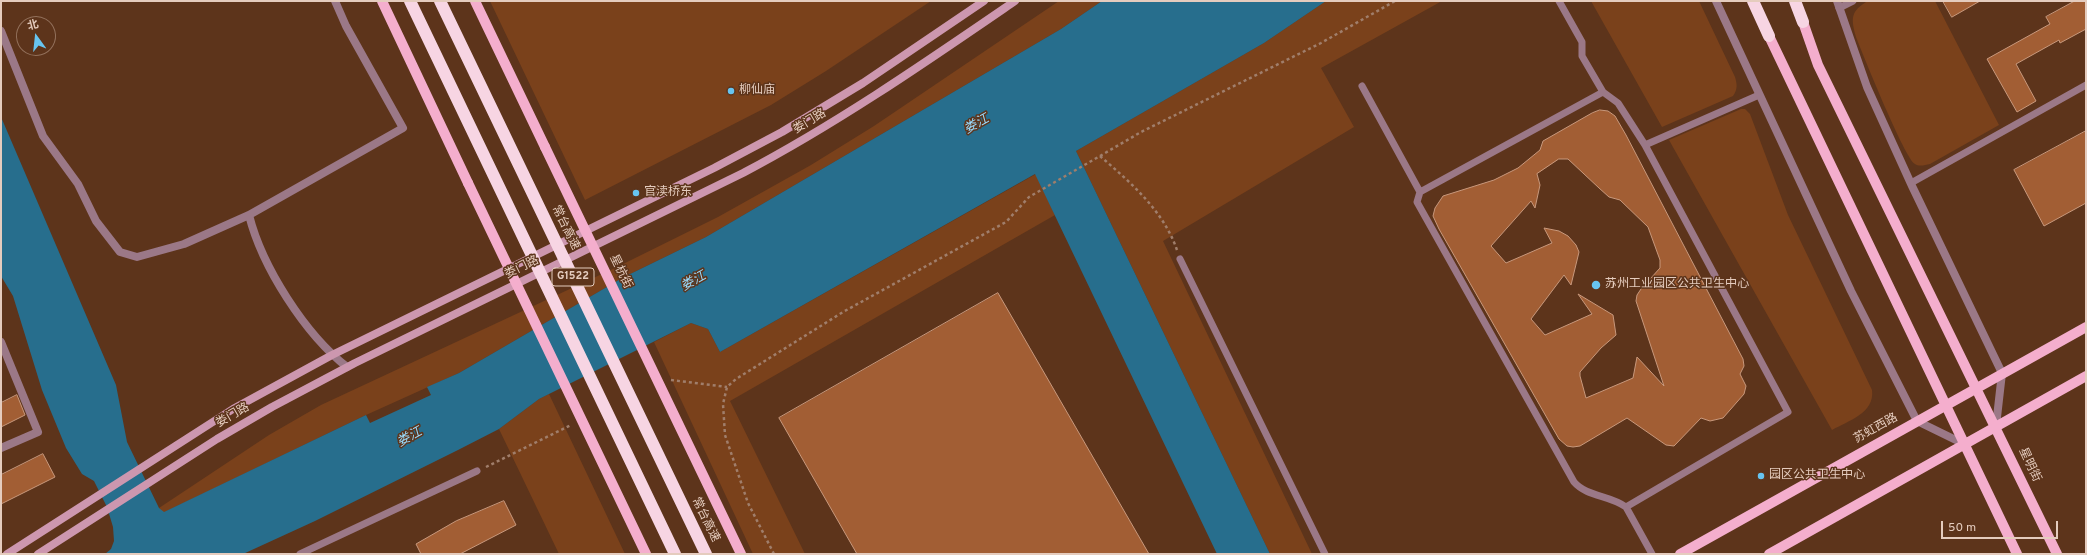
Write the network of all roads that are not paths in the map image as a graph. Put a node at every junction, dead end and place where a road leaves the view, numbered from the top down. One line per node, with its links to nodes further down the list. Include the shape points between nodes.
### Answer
1 (335, 1): 24 (street, via 346,26 403,128)
2 (382, 1): 43 (main road, bridge)
3 (410, 1): 44 (highway, G1522, bridge)
4 (440, 1): 45 (highway, 常台高速 / G1522, bridge)
5 (475, 1): 46 (main road, 星杭街, bridge)
6 (984, 1): 28 (main road, 娄门路, via 863,83 776,135)
7 (1015, 1): 29 (main road, 娄门路, via 872,97 774,156)
8 (1559, 1): 19 (lane, via 1582,42 1582,56)
9 (1716, 1): 20 (street)
10 (1753, 1): 16 (highway)
11 (1795, 1): 14 (highway)
12 (1853, 1): 13 (lane)
13 (1838, 5): 22 (street, via 1867,87)
14 (1803, 22): 32 (main road, 星明街, via 1818,65)
15 (1, 31): 24 (street, via 43,136 78,184 96,221 120,252 137,258 178,246)
16 (1769, 36): 33 (main road)
17 (2086, 85): 22 (lane)
18 (1362, 86): 23 (lane)
19 (1603, 92): 21 (lane, via 1618,103); 23 (lane)
20 (1759, 95): 21 (lane); 34 (street, via 1851,291)
21 (1645, 145): 39 (lane, via 1788,412)
22 (1911, 183): 30 (street)
23 (1420, 192): 39 (lane, via 1417,202 1574,482 1580,490)
24 (249, 215): 28 (street, via 254,233 289,304)
25 (1180, 259): 47 (lane)
26 (2086, 327): 30 (main road, 苏虹西路)
27 (1, 342): 37 (street, via 38,432)
28 (332, 355): 29 (street); 40 (main road, 娄门路, via 233,409)
29 (347, 367): 41 (main road, 娄门路, via 242,424)
30 (2002, 373): 32 (main road, 苏虹西路); 35 (street)
31 (2086, 376): 35 (main road)
32 (1977, 387): 33 (main road, 苏虹西路); 35 (main road, 星明街)
33 (1946, 405): 34 (main road, 苏虹西路); 36 (main road)
34 (1917, 421): 36 (street); 49 (main road, 苏虹西路)
35 (1996, 426): 36 (main road); 52 (main road, 星明街)
36 (1964, 444): 50 (main road); 51 (main road)
37 (1, 448)
38 (478, 472): 42 (lane)
39 (1626, 506): 48 (lane)
40 (7, 554)
41 (38, 554)
42 (300, 554)
43 (646, 554)
44 (675, 554)
45 (706, 554)
46 (741, 554)
47 (1325, 554)
48 (1652, 554)
49 (1680, 554)
50 (1769, 554)
51 (2017, 554)
52 (2057, 554)

